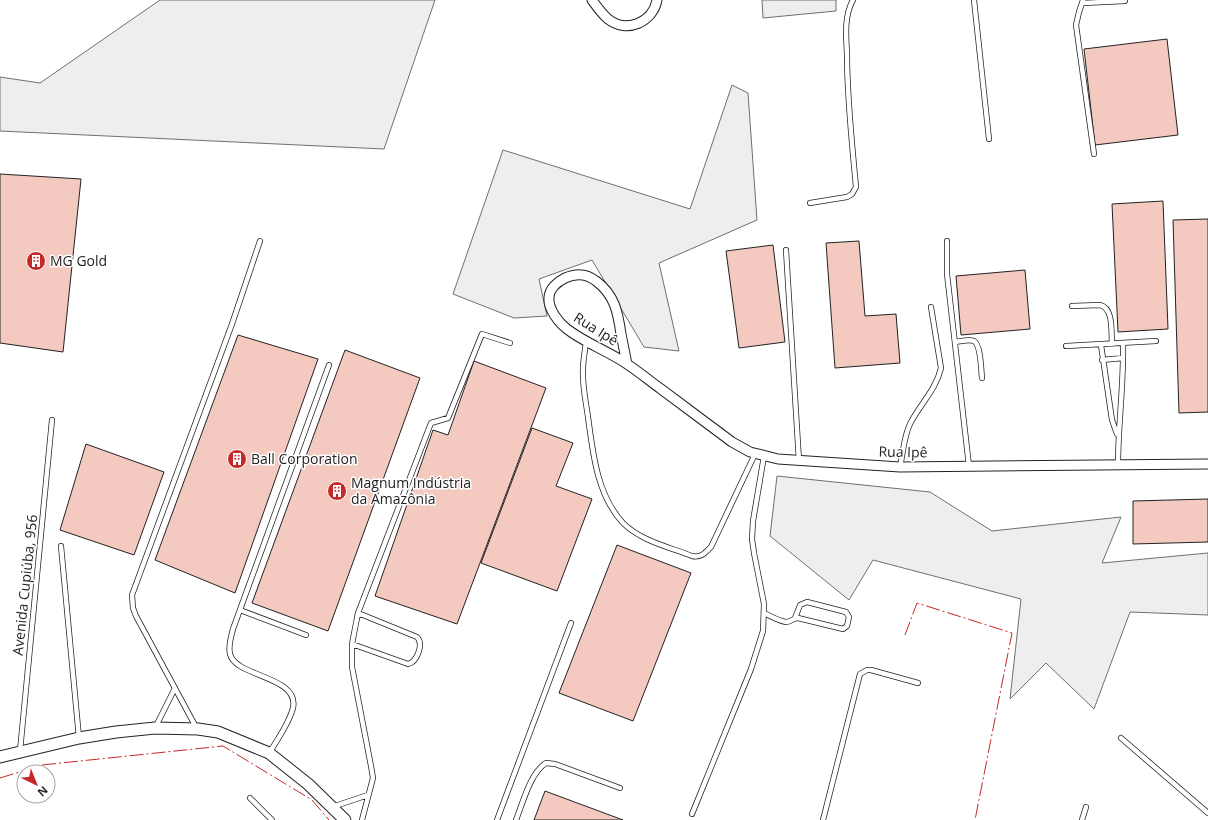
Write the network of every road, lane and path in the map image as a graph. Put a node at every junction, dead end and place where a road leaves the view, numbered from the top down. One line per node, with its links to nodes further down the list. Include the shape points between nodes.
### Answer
1 (592, 0): 2 (street, via 609,20 623,26 646,19 655,10)
2 (657, 0)
3 (853, 0): 9 (lane, via 848,15 847,87 856,187 847,197)
4 (974, 0): 7 (lane)
5 (1083, 1): 6 (lane); 8 (lane, via 1076,25)
6 (1125, 1)
7 (989, 139)
8 (1094, 154)
9 (810, 203)
10 (260, 241): 45 (lane, via 132,595 136,616)
11 (947, 241): 17 (lane, via 947,274)
12 (786, 250): 31 (lane)
13 (1072, 306): 20 (lane, via 1104,306 1110,314)
14 (931, 308): 35 (lane, via 941,368 934,387 910,425)
15 (1156, 341): 19 (lane)
16 (586, 342): 25 (street, Rua Ipê); 25 (street, Rua Ipê, via 560,322 552,311 548,299 560,280 571,275 592,278 612,297 619,317); 30 (lane, via 583,369 594,458 602,487 612,508 623,523 635,532 692,556 701,556 710,547)
17 (955, 342): 27 (lane, via 971,340 976,343 979,348); 34 (lane)
18 (510, 343): 38 (lane, via 482,334 448,418 431,423)
19 (1123, 343): 20 (lane); 23 (lane)
20 (1112, 344): 21 (lane)
21 (1101, 345): 22 (lane); 24 (lane)
22 (1066, 346)
23 (1123, 358): 24 (lane); 29 (lane)
24 (1102, 360): 29 (lane, via 1112,420)
25 (627, 364): 30 (street, Rua Ipê, via 732,442)
26 (329, 365): 37 (lane)
27 (982, 378)
28 (52, 420): 50 (lane, Avenida Cupiúba, 956)
29 (1118, 436): 33 (lane)
30 (760, 455): 31 (street, Rua Ipê); 39 (lane, via 752,539)
31 (799, 461): 35 (street, Rua Ipê)
32 (1208, 464): 33 (street, Rua Ipê)
33 (1118, 465): 34 (street, Rua Ipê)
34 (969, 466): 35 (street, Rua Ipê)
35 (900, 467)
36 (61, 546): 48 (lane)
37 (240, 610): 42 (lane); 51 (lane, via 230,643 229,653 232,659 240,666 284,687 293,700 287,725)
38 (358, 613): 43 (lane); 43 (lane, via 417,636 420,639 420,646 414,661 408,664)
39 (764, 613): 40 (lane, via 785,622); 59 (lane, via 763,631 751,669)
40 (795, 618): 40 (lane, via 800,605 807,602 846,612 849,617 847,626 843,629)
41 (571, 622): 63 (lane)
42 (306, 635)
43 (352, 644): 54 (lane, via 352,668 373,778)
44 (918, 683): 65 (lane, via 871,670 860,674)
45 (175, 688): 46 (lane); 47 (lane)
46 (155, 728): 47 (street); 48 (street)
47 (198, 729): 51 (street, via 218,732)
48 (79, 738): 50 (street)
49 (1121, 738): 58 (lane)
50 (20, 751): 52 (street)
51 (269, 753): 57 (street, via 308,784)
52 (0, 757)
53 (620, 788): 64 (lane, via 546,763 537,770 532,779)
54 (368, 795): 57 (lane); 62 (lane)
55 (250, 798): 60 (lane)
56 (1086, 807): 66 (lane)
57 (332, 808): 61 (street)
58 (1208, 813)
59 (692, 814)
60 (272, 820)
61 (345, 820)
62 (362, 820)
63 (496, 820)
64 (516, 820)
65 (823, 820)
66 (1082, 820)

